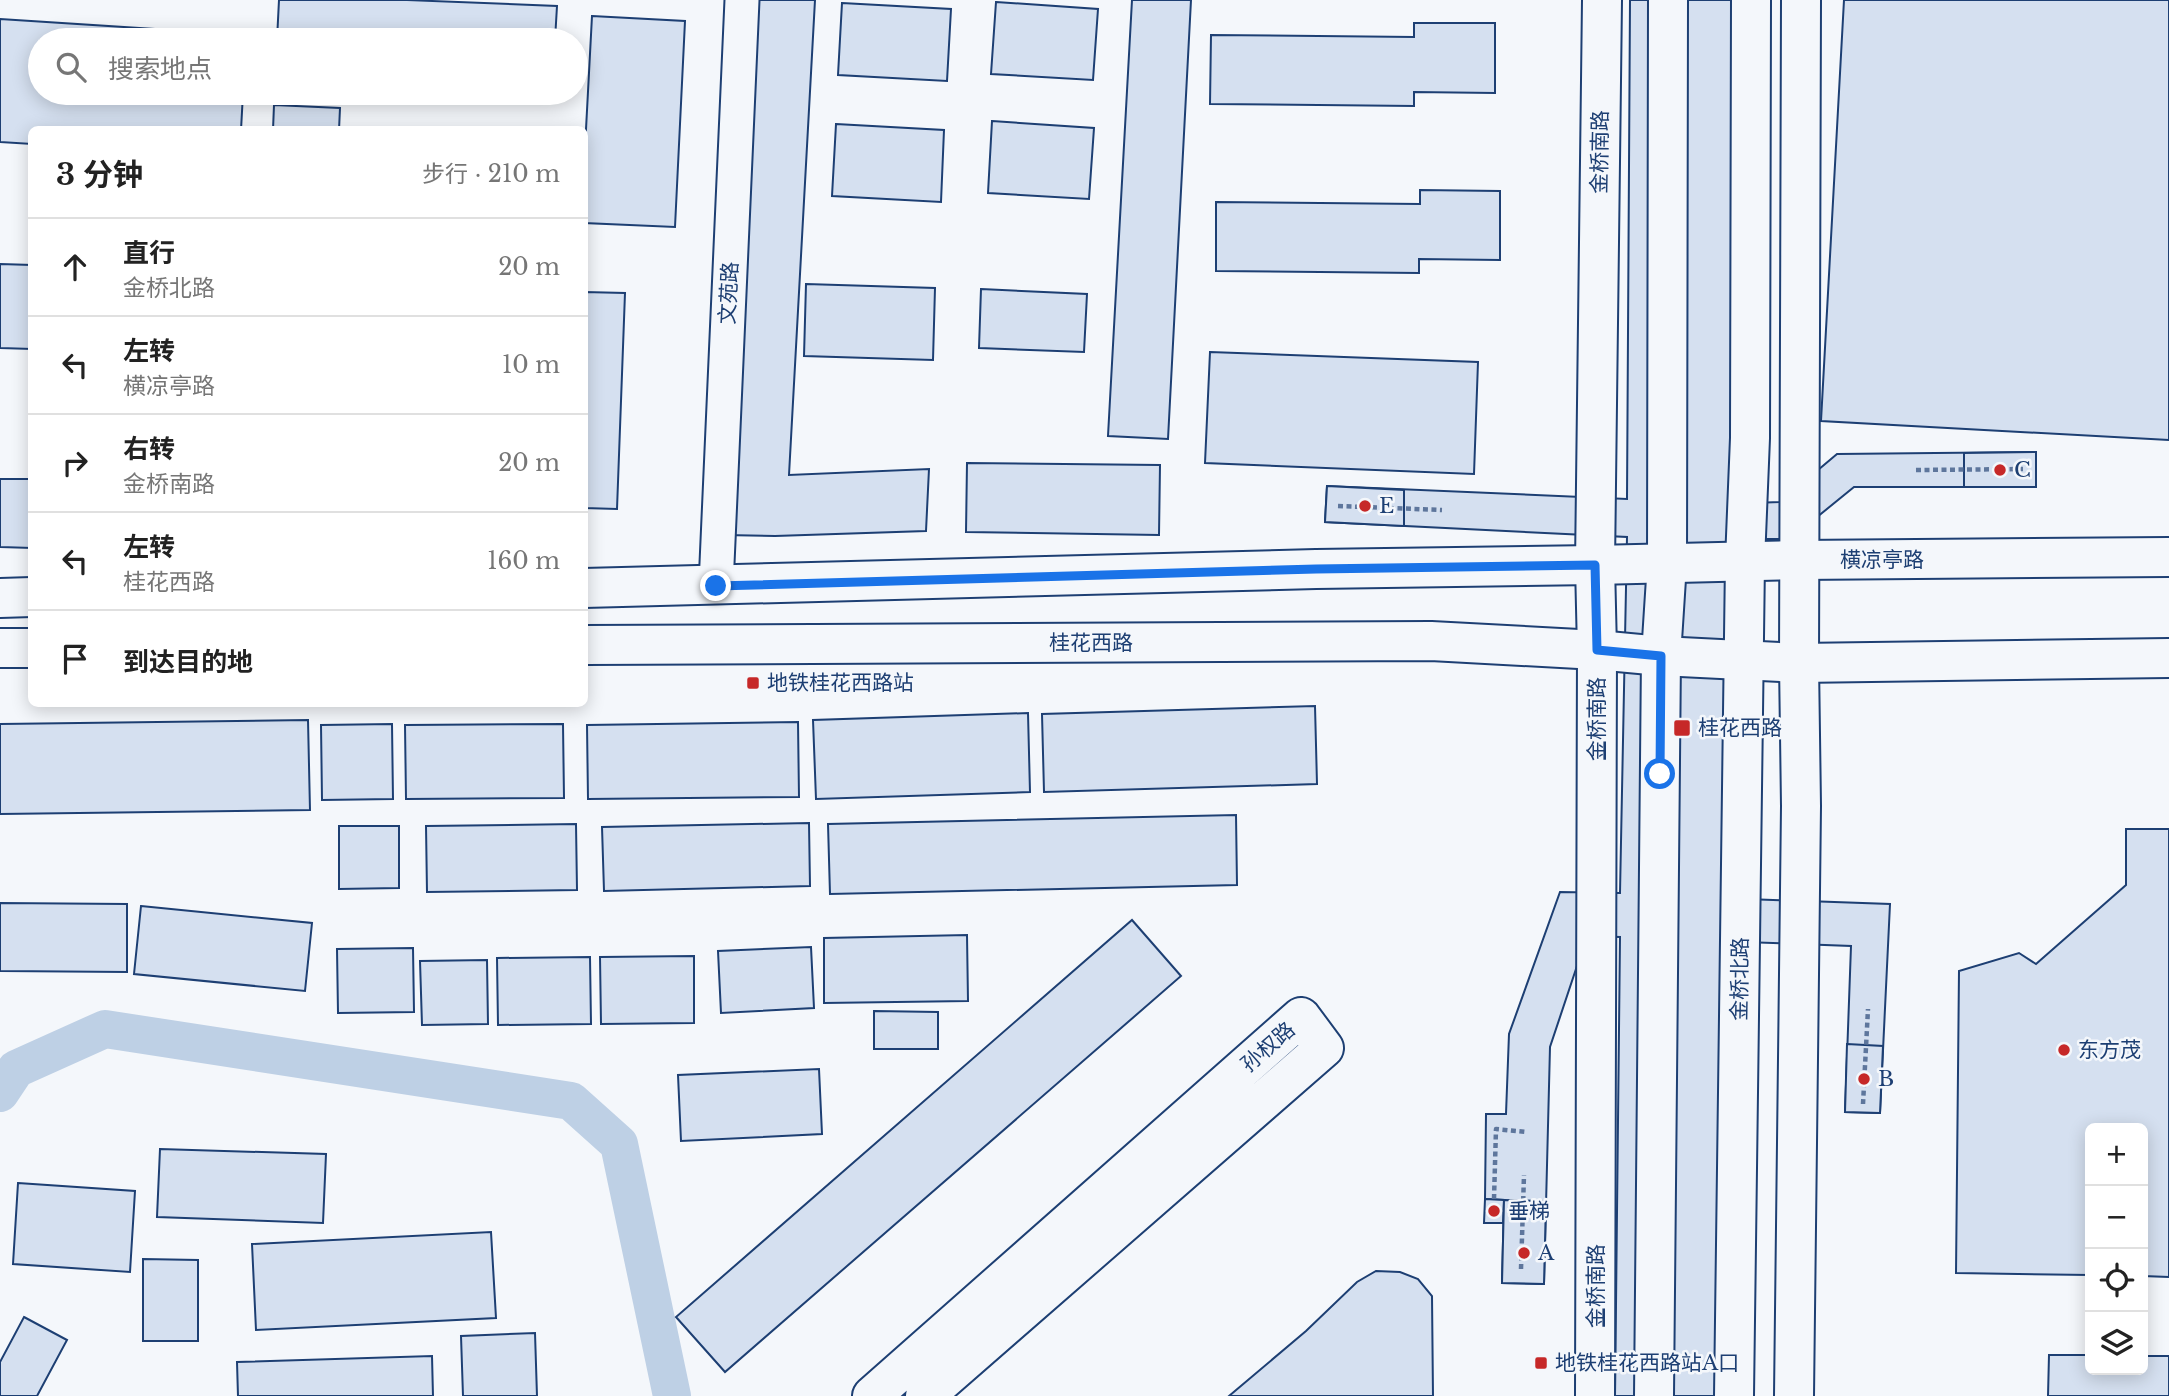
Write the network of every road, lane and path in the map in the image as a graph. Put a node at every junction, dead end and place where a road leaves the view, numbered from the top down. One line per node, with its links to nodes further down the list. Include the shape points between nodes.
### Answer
1 (743, 0): 15 (street, 文苑路)
2 (1602, 0): 14 (main road, 金桥南路)
3 (1668, 0): 13 (main road)
4 (1751, 0): 11 (main road)
5 (1801, 0): 12 (main road)
6 (2025, 469): 7 (path)
7 (1916, 470)
8 (1338, 506): 9 (path)
9 (1442, 510)
10 (2169, 557): 12 (main road, 横凉亭路)
11 (1745, 561): 12 (main road, 横凉亭路); 13 (main road, 横凉亭路); 25 (main road, 金桥北路)
12 (1799, 561): 26 (main road)
13 (1667, 563): 14 (main road, 横凉亭路); 23 (main road)
14 (1595, 565): 15 (main road); 22 (main road, 金桥南路)
15 (716, 586): 16 (main road)
16 (588, 588)
17 (28, 597): 18 (main road)
18 (0, 598)
19 (588, 645): 22 (main road, 桂花西路, via 1431,640)
20 (0, 648): 21 (main road)
21 (28, 648)
22 (1597, 650): 23 (main road); 35 (main road, 金桥南路)
23 (1661, 656): 25 (main road); 36 (main road)
24 (2169, 659): 26 (main road)
25 (1744, 661): 26 (main road); 37 (main road, 金桥北路)
26 (1799, 663): 38 (main road)
27 (1868, 1009): 28 (path)
28 (1863, 1104)
29 (1525, 1132): 31 (path, via 1496,1129)
30 (1524, 1175): 32 (path)
31 (1494, 1199)
32 (1521, 1269)
33 (872, 1396): 34 (main road, 孙权路, via 1301,1017 1324,1048)
34 (925, 1396)
35 (1595, 1396)
36 (1654, 1396)
37 (1734, 1396)
38 (1794, 1396)

